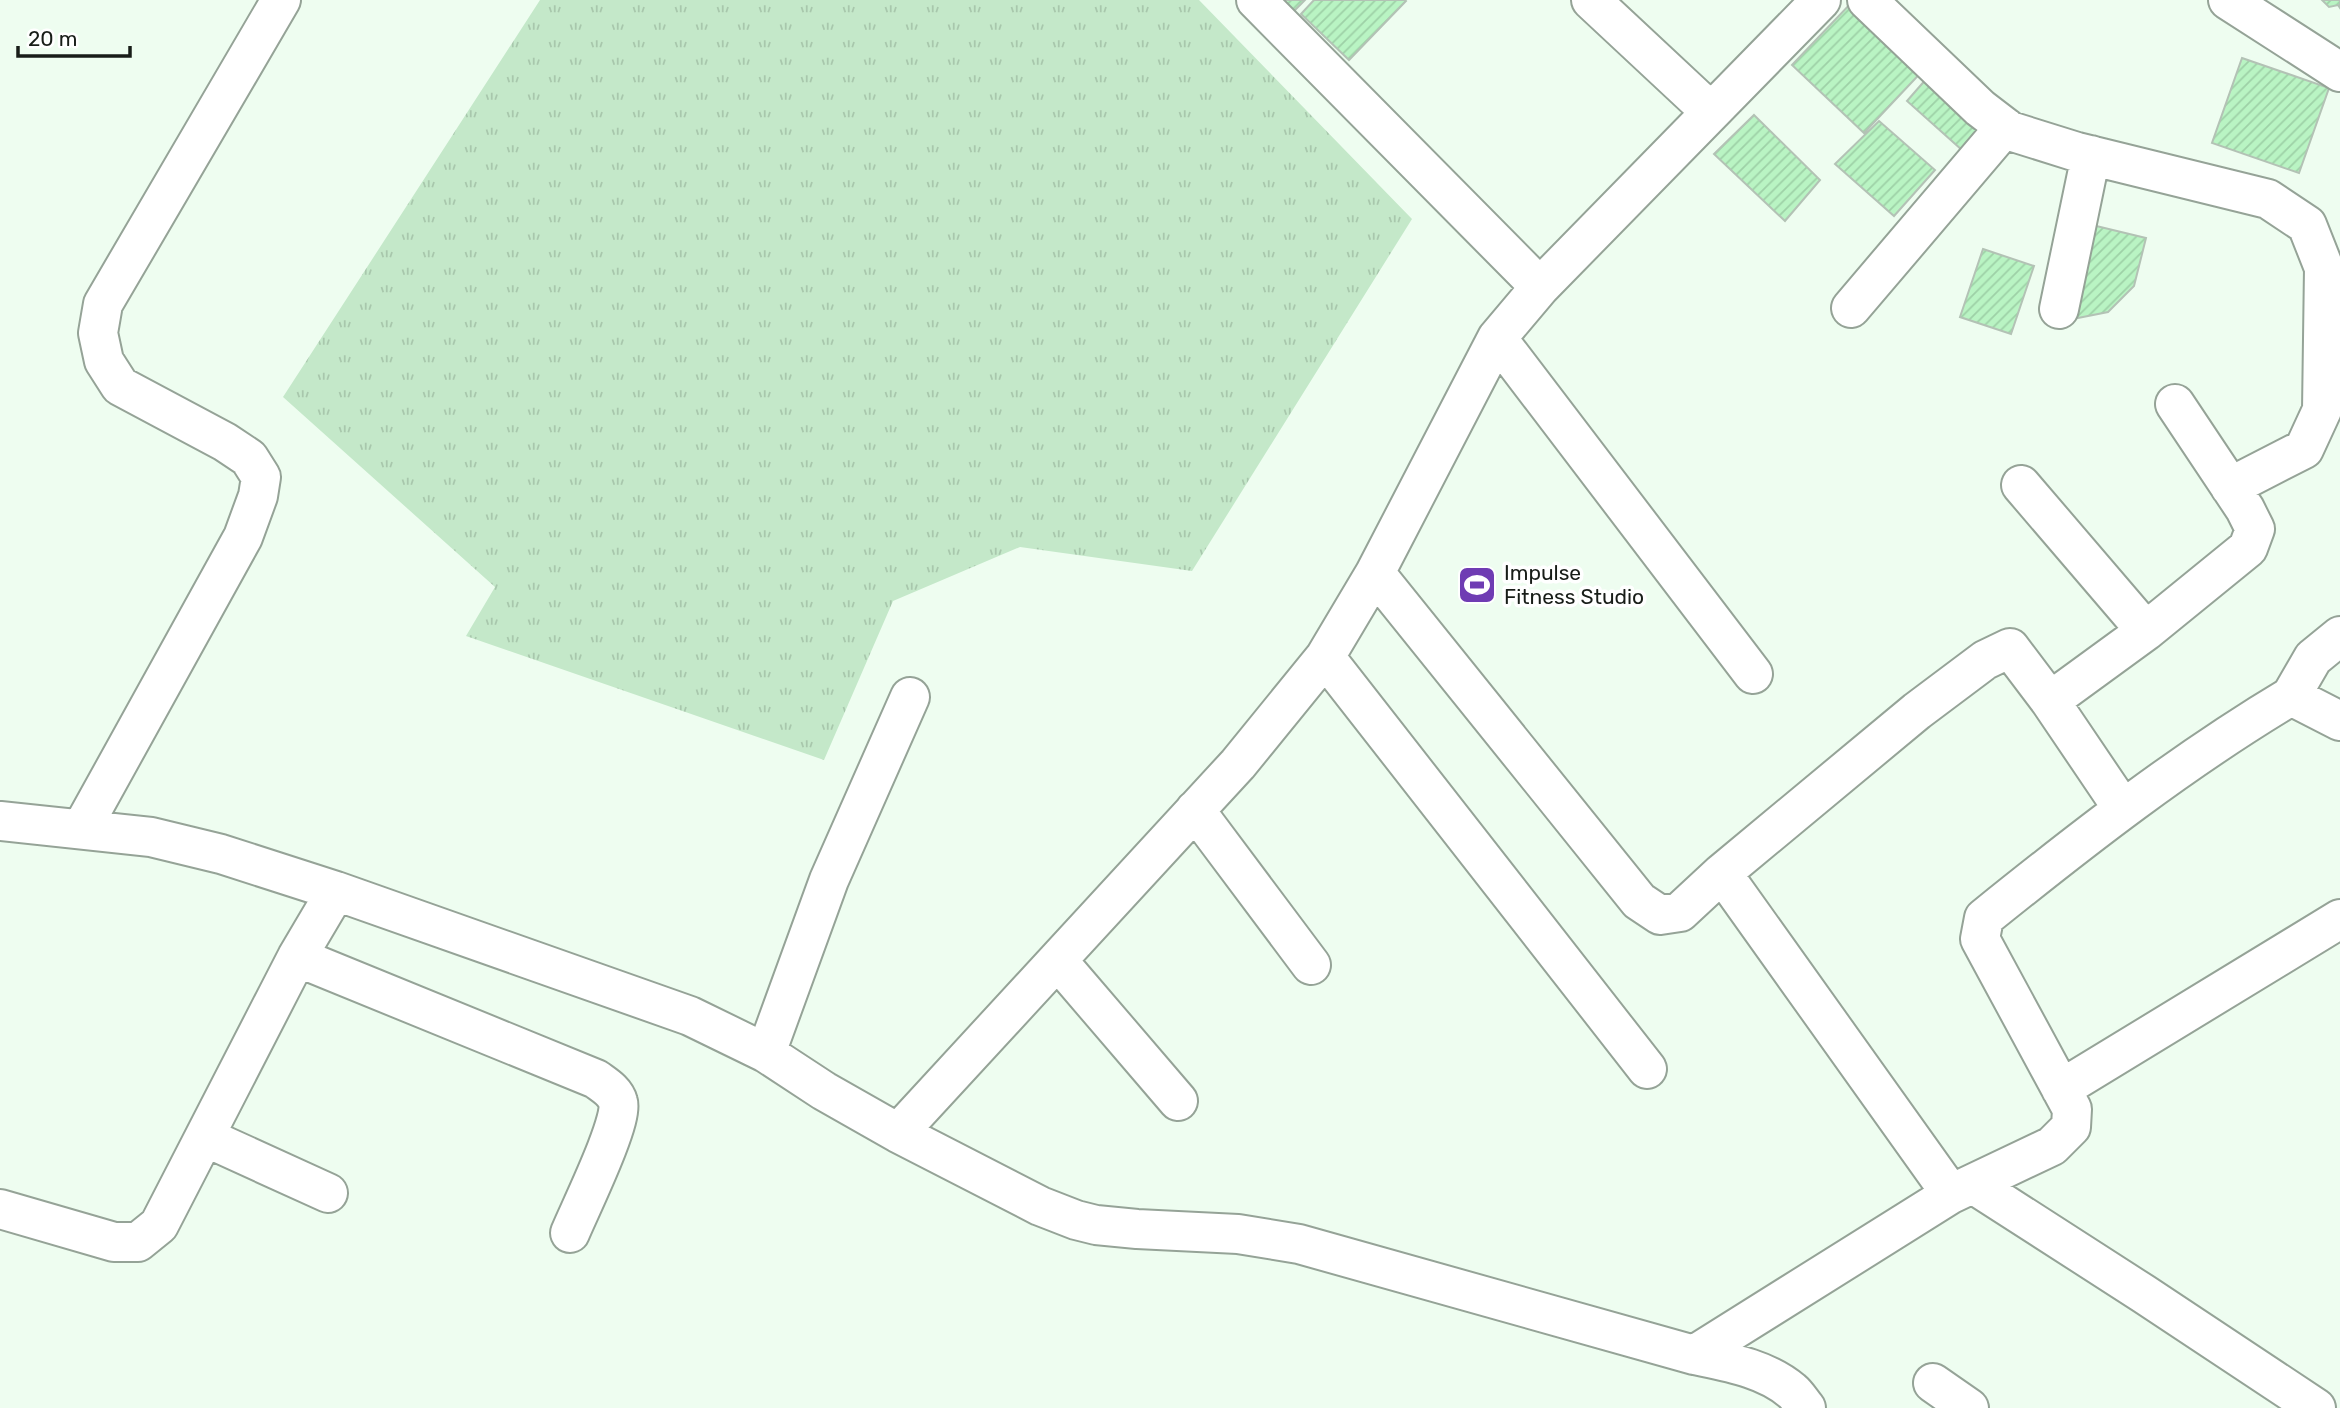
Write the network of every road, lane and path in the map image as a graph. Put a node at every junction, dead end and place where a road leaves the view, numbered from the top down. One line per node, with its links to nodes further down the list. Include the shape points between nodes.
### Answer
1 (281, 0): 30 (street, via 103,304 98,333 104,361 120,386 225,442 249,458 261,477 243,537)
2 (1256, 0): 11 (street)
3 (1591, 0): 8 (street)
4 (1821, 0): 8 (street)
5 (1867, 0): 9 (street)
6 (2228, 0): 7 (street)
7 (2340, 72)
8 (1711, 112): 11 (street)
9 (2005, 127): 10 (street); 12 (street)
10 (2091, 155): 13 (street); 17 (street, via 2268,199 2307,225 2324,268 2322,410 2304,449)
11 (1540, 287): 14 (street)
12 (1850, 308)
13 (2059, 309)
14 (1497, 338): 18 (street); 22 (street)
15 (2175, 404): 17 (street)
16 (2021, 485): 19 (street)
17 (2230, 487): 19 (street, via 2255,529 2248,548)
18 (1375, 573): 21 (street); 31 (street, via 1639,901 1660,915 1680,912)
19 (2146, 631): 25 (street)
20 (2340, 636): 23 (street, via 2313,658)
21 (1325, 657): 28 (street); 38 (street)
22 (1753, 674)
23 (2291, 695): 26 (street); 27 (street)
24 (910, 697): 37 (street, via 829,880)
25 (2050, 701): 27 (street); 31 (street, via 2010,648 1985,660)
26 (2340, 721)
27 (2123, 809): 39 (street, via 1984,918 1980,939)
28 (1195, 810): 35 (street); 36 (street)
29 (0, 821): 30 (street)
30 (82, 828): 32 (street, via 170,841)
31 (1722, 873): 43 (street)
32 (336, 891): 34 (street); 37 (street, via 690,1016)
33 (2340, 919): 39 (street)
34 (297, 957): 42 (street); 46 (street, via 596,1079 612,1091 619,1103 616,1124)
35 (1058, 961): 40 (street); 41 (street)
36 (1311, 965)
37 (766, 1053): 41 (street)
38 (1647, 1069)
39 (2061, 1089): 43 (street, via 2072,1109 2071,1127 2052,1146)
40 (1178, 1101)
41 (898, 1133): 47 (street, via 1076,1220 1278,1239)
42 (205, 1137): 44 (street); 45 (street, via 159,1225 138,1242 114,1242)
43 (1962, 1189): 47 (street); 51 (street, via 2144,1294)
44 (328, 1193)
45 (0, 1209)
46 (570, 1233)
47 (1694, 1355): 49 (street, via 1745,1366 1773,1379 1793,1391)
48 (1933, 1383): 50 (street)
49 (1806, 1408)
50 (1969, 1408)
51 (2316, 1408)

